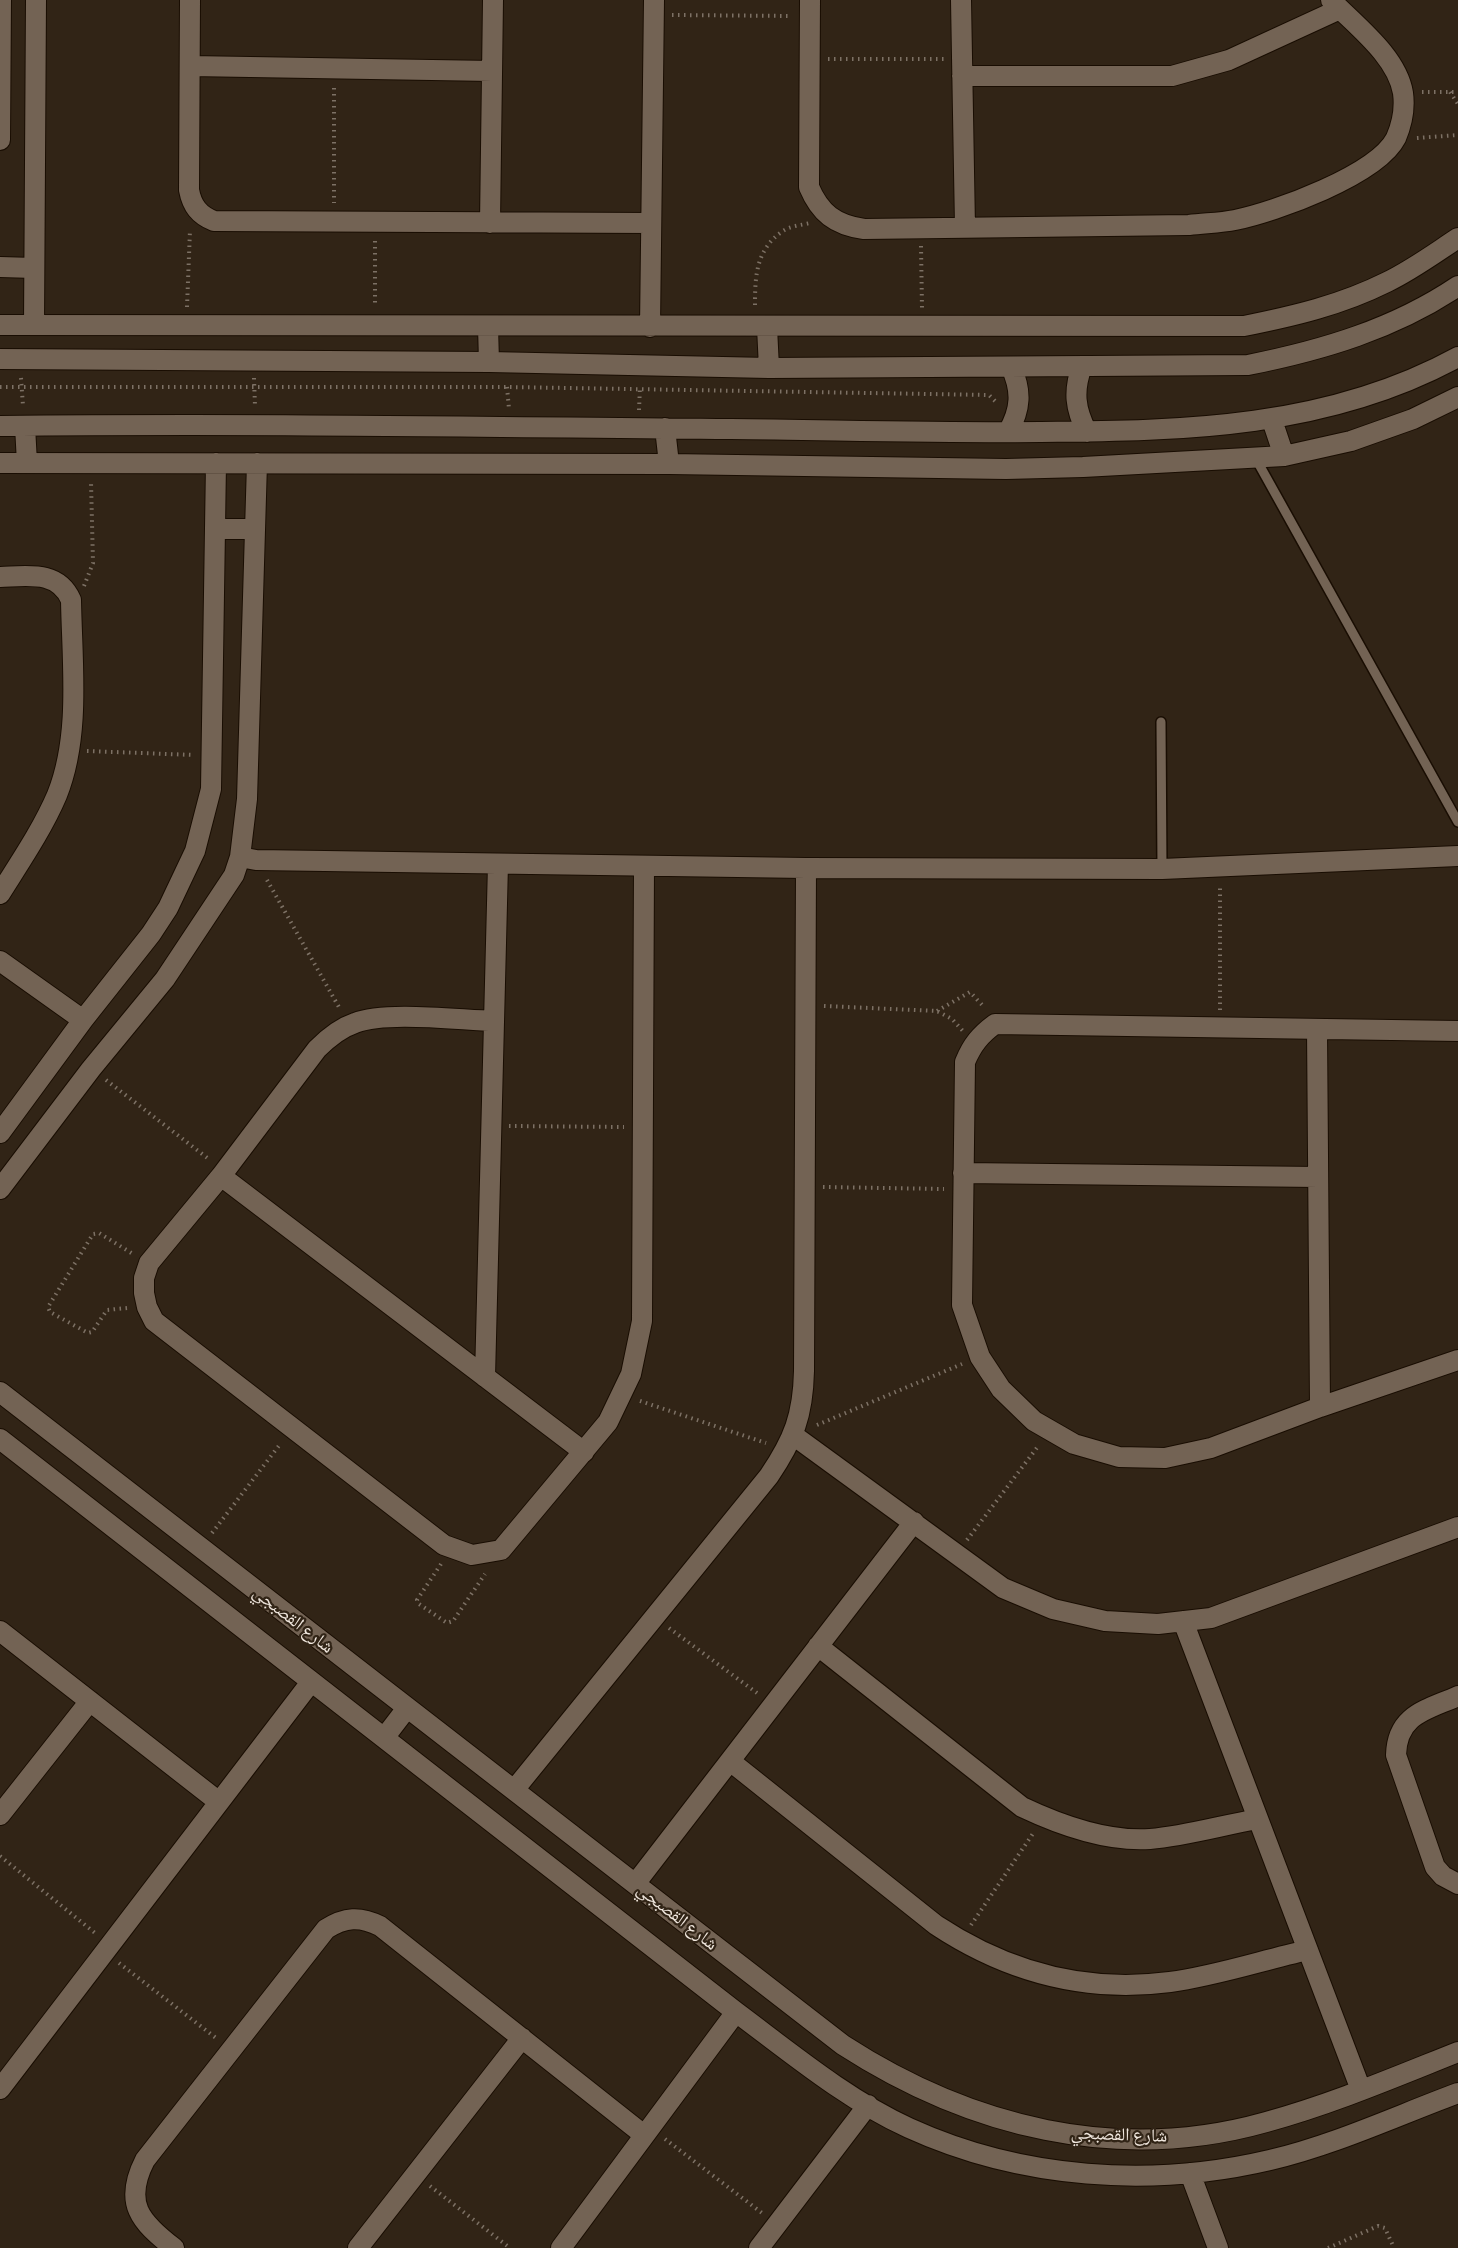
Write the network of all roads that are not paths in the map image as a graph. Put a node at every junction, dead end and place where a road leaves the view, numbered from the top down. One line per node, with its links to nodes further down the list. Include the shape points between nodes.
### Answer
1 (1, 0): 9 (street)
2 (36, 0): 19 (street)
3 (190, 0): 10 (street)
4 (493, 0): 12 (street)
5 (961, 0): 11 (street)
6 (1335, 4): 11 (street, via 1229,60 1172,76); 16 (street, via 1394,69 1403,92 1403,116 1395,140 1375,159 1319,193 1234,220 1190,225)
7 (653, 7): 15 (street)
8 (810, 8): 16 (street, via 809,187 816,204 829,218 864,229)
9 (0, 16): 13 (street)
10 (190, 66): 12 (street); 14 (street, via 189,190 196,210 214,221)
11 (962, 67): 16 (street)
12 (492, 71): 14 (street)
13 (0, 140)
14 (490, 223): 15 (street)
15 (651, 223): 24 (street)
16 (965, 227)
17 (1458, 238): 25 (street, via 1388,282 1346,300 1245,326)
18 (0, 267): 19 (street)
19 (34, 268): 22 (street)
20 (1458, 286): 29 (street, via 1360,337 1313,352 1248,365)
21 (0, 325): 22 (street)
22 (34, 325): 23 (street)
23 (488, 326): 24 (street); 28 (street)
24 (650, 327): 25 (street)
25 (760, 327): 31 (street)
26 (1458, 357): 33 (street, via 1387,390 1332,408)
27 (10, 359): 28 (street)
28 (497, 362): 31 (street)
29 (1082, 366): 30 (street); 38 (street, via 1075,400)
30 (1011, 367): 31 (street); 37 (street, via 1020,400 1017,417)
31 (769, 368)
32 (1458, 398): 39 (street, via 1351,441)
33 (1272, 420): 38 (street, via 1197,429); 39 (street)
34 (0, 426): 35 (street)
35 (25, 426): 36 (street); 42 (street)
36 (665, 428): 37 (street); 45 (street)
37 (1008, 432): 38 (street)
38 (1087, 432)
39 (1284, 456): 40 (street)
40 (1256, 459): 45 (street, via 1006,469); 50 (lane)
41 (0, 463): 42 (street)
42 (27, 463): 43 (street)
43 (216, 463): 44 (street); 46 (street)
44 (257, 463): 45 (street); 47 (street)
45 (669, 465)
46 (215, 528): 47 (street); 59 (street, via 211,789 204,821 183,880 151,934)
47 (255, 529): 52 (street)
48 (0, 577): 57 (street, via 49,577 67,590 71,600 72,715 69,750 57,794 40,830)
49 (1161, 722): 56 (lane)
50 (1458, 822)
51 (1458, 856): 56 (street)
52 (248, 859): 53 (street); 64 (street, via 165,979)
53 (498, 864): 54 (street); 60 (street)
54 (644, 866): 55 (street); 75 (street, via 642,1321 631,1374 608,1422)
55 (806, 868): 56 (street); 74 (street, via 803,1399)
56 (1162, 869)
57 (0, 894)
58 (0, 961): 59 (street)
59 (83, 1020): 63 (street)
60 (494, 1021): 65 (street, via 378,1017 334,1033 317,1049); 70 (street)
61 (1317, 1029): 62 (street); 66 (street); 67 (street, via 998,1024 971,1046 965,1062)
62 (1458, 1031)
63 (0, 1133)
64 (10, 1163): 68 (street)
65 (222, 1173): 70 (street); 75 (street, via 149,1263 144,1278 147,1307 154,1321 452,1549 472,1556 501,1550)
66 (1318, 1177): 67 (street); 72 (street)
67 (963, 1181): 72 (street, via 962,1305 980,1357 1001,1389 1034,1421 1074,1444 1119,1457 1165,1458 1210,1448)
68 (0, 1189)
69 (1458, 1360): 72 (street)
70 (485, 1377): 75 (street)
71 (0, 1392): 84 (street, شارع القصبجي)
72 (1320, 1407)
73 (0, 1439): 81 (street, شارع القصبجي)
74 (790, 1442): 76 (street); 87 (street)
75 (584, 1452)
76 (914, 1522): 78 (street, via 1004,1587 1053,1609 1105,1621); 80 (street)
77 (1458, 1527): 78 (street, via 1211,1618)
78 (1183, 1621): 90 (street)
79 (0, 1631): 83 (street)
80 (818, 1646): 86 (street); 90 (street, via 1022,1807 1044,1817 1113,1837 1149,1839)
81 (311, 1682): 85 (street, شارع القصبجي); 88 (street)
82 (1458, 1696): 92 (street, via 1411,1717 1396,1741 1396,1755 1435,1867)
83 (90, 1701): 88 (street); 89 (street)
84 (407, 1708): 85 (street); 87 (street, شارع القصبجي)
85 (384, 1738): 94 (street, شارع القصبجي)
86 (730, 1761): 91 (street); 93 (street, via 960,1941 1009,1965 1062,1980 1117,1986 1171,1982)
87 (514, 1790): 91 (street, شارع القصبجي)
88 (219, 1802): 97 (street)
89 (0, 1815)
90 (1258, 1819): 93 (street)
91 (635, 1884): 98 (street, شارع القصبجي, via 843,2046 884,2072 955,2105 1021,2125 1069,2134 1167,2138 1264,2123)
92 (1458, 1884)
93 (1308, 1950): 98 (street)
94 (736, 2012): 100 (street, شارع القصبجي); 101 (street)
95 (522, 2038): 101 (street); 103 (street, via 380,1926 367,1919 338,1921 326,1929 145,2160 134,2193 137,2211 148,2228); 104 (street)
96 (1458, 2052): 98 (street, شارع القصبجي)
97 (0, 2089)
98 (1361, 2090)
99 (1458, 2093): 102 (street, شارع القصبجي, via 1281,2157)
100 (868, 2105): 102 (street, شارع القصبجي, via 909,2128 959,2147 1059,2171 1113,2177); 106 (street)
101 (647, 2131): 105 (street)
102 (1190, 2173): 107 (street)
103 (174, 2248)
104 (358, 2248)
105 (561, 2248)
106 (759, 2248)
107 (1218, 2248)

